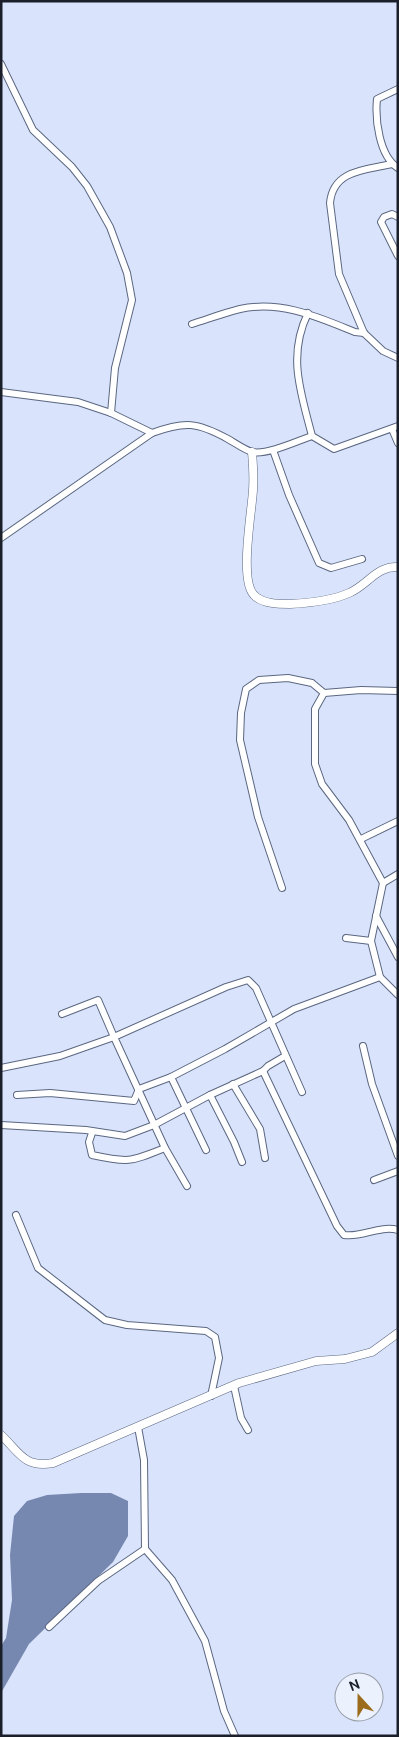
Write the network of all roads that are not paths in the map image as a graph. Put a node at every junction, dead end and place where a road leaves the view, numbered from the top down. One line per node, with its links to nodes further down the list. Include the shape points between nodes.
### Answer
1 (1, 64): 11 (street, via 33,130 87,186 110,227 127,273 132,300 115,368)
2 (398, 89): 3 (street, via 377,99 376,112 382,143)
3 (395, 166): 8 (street, via 346,174 331,193 339,274)
4 (398, 217): 5 (street, via 392,214 381,222)
5 (398, 256)
6 (308, 313): 7 (street, via 284,307 242,309); 8 (street); 14 (street, via 301,327 296,376)
7 (192, 324)
8 (364, 333): 9 (street, via 383,351)
9 (398, 358)
10 (1, 392): 11 (street, via 78,402)
11 (110, 413): 13 (street)
12 (395, 428): 14 (street, via 334,449); 15 (street)
13 (152, 433): 17 (street, via 177,424 192,424 215,431); 18 (street)
14 (312, 436): 16 (street)
15 (398, 443)
16 (273, 450): 17 (street); 19 (street, via 318,563 331,568)
17 (252, 452): 20 (street, via 253,489 246,554 253,595 278,604 310,604 350,593 387,566)
18 (1, 538)
19 (362, 559)
20 (398, 567)
21 (398, 691): 22 (street)
22 (324, 693): 24 (street, via 315,709 315,764 322,784); 27 (street, via 312,683 272,677 259,680 246,689 240,740 258,817)
23 (398, 821): 24 (street)
24 (361, 840): 26 (street)
25 (398, 874): 26 (street)
26 (383, 883): 28 (street)
27 (282, 888)
28 (376, 916): 30 (street); 31 (street)
29 (346, 938): 30 (street)
30 (371, 941): 32 (street)
31 (398, 957)
32 (380, 978): 33 (street); 35 (street, via 294,1009)
33 (398, 995)
34 (62, 1014): 36 (street, via 98,1000)
35 (271, 1021): 36 (street, via 256,988 248,980); 38 (street); 41 (street)
36 (114, 1037): 39 (street, via 60,1056); 43 (street)
37 (363, 1046): 53 (street, via 372,1084)
38 (285, 1056): 40 (street); 44 (street)
39 (1, 1068)
40 (263, 1071): 42 (street); 60 (street, via 344,1235)
41 (171, 1077): 43 (street); 47 (street)
42 (232, 1084): 46 (street); 54 (street, via 260,1129)
43 (139, 1089): 45 (street, via 134,1101 50,1093); 49 (street)
44 (302, 1092)
45 (17, 1095)
46 (210, 1095): 47 (street); 55 (street)
47 (186, 1108): 49 (street); 52 (street)
48 (1, 1124): 50 (street)
49 (154, 1125): 50 (street, via 125,1136); 51 (street)
50 (92, 1133): 51 (street, via 89,1142 92,1155 118,1161 133,1161)
51 (164, 1148): 58 (street)
52 (206, 1150)
53 (398, 1156)
54 (265, 1158)
55 (242, 1162)
56 (398, 1171): 57 (street)
57 (374, 1180)
58 (187, 1186)
59 (16, 1215): 63 (street, via 38,1268 105,1320 127,1325 206,1331 215,1337 219,1358)
60 (398, 1230)
61 (398, 1333): 62 (street, via 372,1352 345,1359 316,1361)
62 (234, 1386): 63 (street); 65 (street, via 241,1418)
63 (211, 1396): 64 (street)
64 (138, 1427): 66 (street, via 69,1457 38,1465 22,1456); 67 (street, via 144,1460)
65 (248, 1430)
66 (1, 1435)
67 (145, 1549): 68 (street, via 98,1581); 69 (street, via 172,1580 205,1641 224,1711)
68 (49, 1627)
69 (235, 1736)

